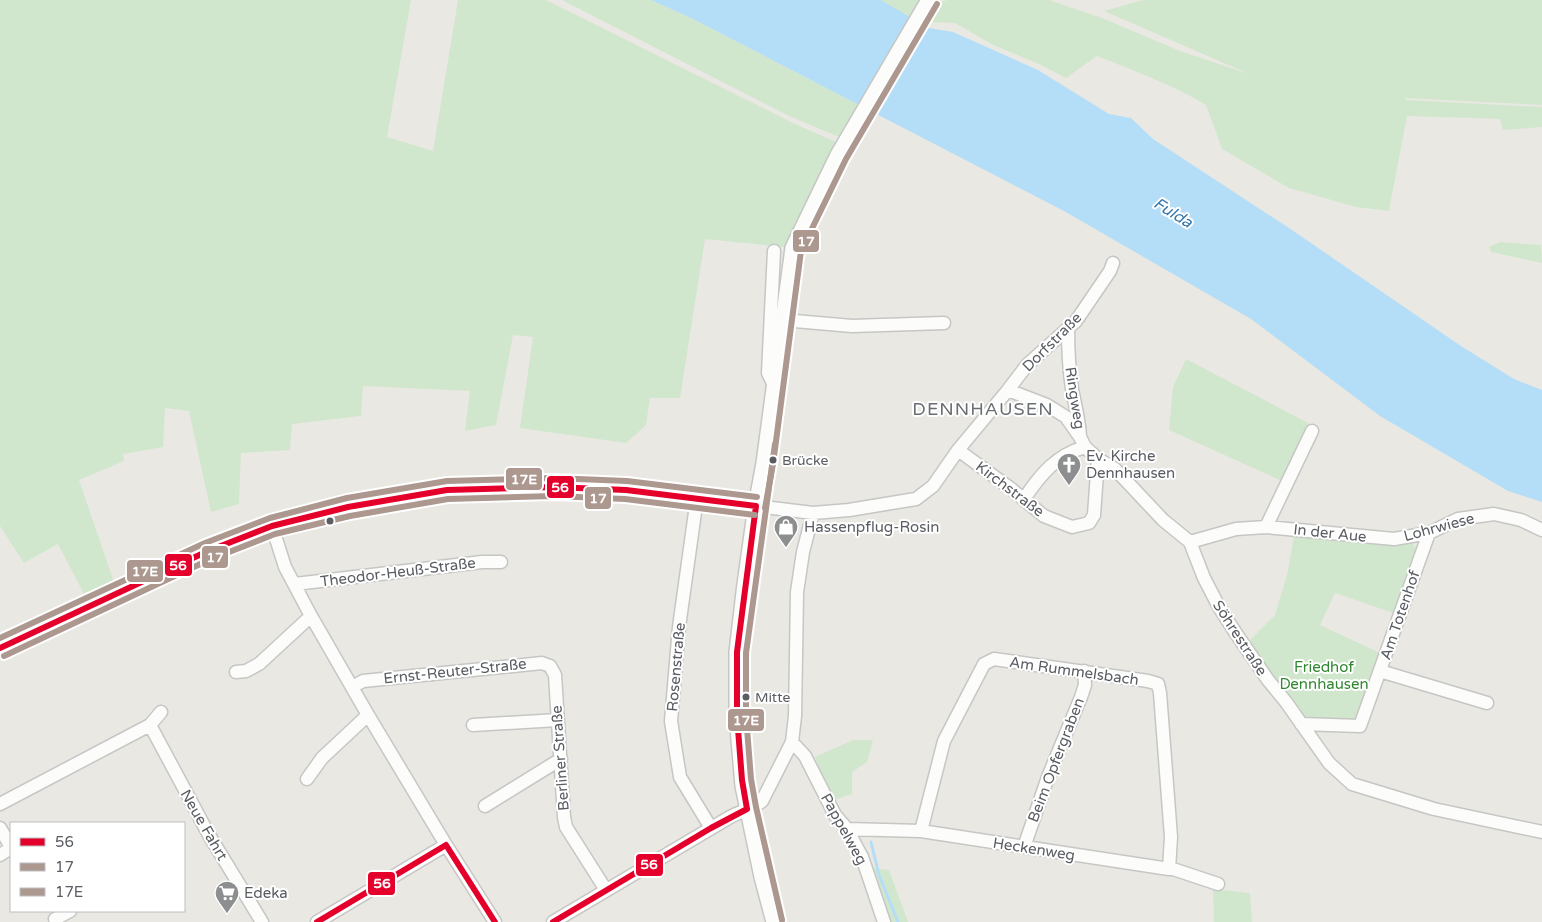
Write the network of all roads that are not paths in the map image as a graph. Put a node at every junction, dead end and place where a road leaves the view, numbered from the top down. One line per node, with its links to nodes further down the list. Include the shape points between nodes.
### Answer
1 (929, 0): 4 (street, via 826,177 793,248)
2 (774, 252): 7 (street, via 768,372)
3 (1113, 263): 6 (street, Dorfstraße, via 1094,296)
4 (783, 320): 5 (street, via 852,326); 7 (street)
5 (944, 323)
6 (1068, 329): 8 (street, Dorfstraße, via 1027,365); 10 (street, Ringweg, via 1072,388)
7 (774, 385): 15 (street)
8 (1008, 390): 10 (street, Söhrestraße, via 1048,405 1066,417); 11 (street, Dorfstraße)
9 (1312, 431): 18 (street)
10 (1082, 442): 12 (street, Söhrestraße); 14 (street, via 1043,473)
11 (958, 450): 14 (street, Kirchstraße); 16 (street, Dorfstraße, via 933,486 916,499)
12 (1098, 459): 14 (street, Kirchstraße, via 1094,515 1089,523 1072,527 1058,522 1044,516); 22 (street, Söhrestraße, via 1115,469)
13 (697, 498): 15 (street); 17 (street, via 626,490 553,487 447,490 348,506); 46 (street, Rosenstraße, via 679,627 671,721 680,777)
14 (1024, 499)
15 (756, 506): 16 (street, Dorfstraße); 44 (street, via 737,652 737,716)
16 (813, 513): 39 (street, via 797,592)
17 (272, 526): 24 (street, via 285,566); 26 (street, via 208,551)
18 (1266, 527): 21 (street, In der Aue); 22 (street, In der Aue, via 1236,529)
19 (1542, 530): 20 (street, Lohrwiese, via 1521,520 1494,514 1458,519)
20 (1429, 533): 21 (street, Lohrwiese); 28 (street, Am Totenhof)
21 (1394, 539)
22 (1190, 542): 36 (street, Söhrestraße, via 1219,607)
23 (501, 562): 24 (street, Theodor-Heuß-Straße)
24 (295, 584): 25 (street)
25 (311, 616): 29 (street, via 259,664); 31 (street)
26 (0, 648)
27 (1084, 671): 48 (street, Am Rummelsbach, via 994,659 984,664 944,742); 52 (street, Beim Opfergraben, via 1081,697); 53 (street, Am Rummelsbach, via 1158,684 1170,819)
28 (1380, 671): 32 (street); 36 (street, Am Totenhof, via 1360,726)
29 (236, 672)
30 (555, 675): 31 (street, Ernst-Reuter-Straße, via 550,666 542,663 363,680); 35 (street, Berliner Straße)
31 (352, 687): 34 (street)
32 (1487, 703)
33 (161, 712): 37 (street)
34 (368, 715): 41 (street, via 322,758); 50 (street)
35 (558, 720): 38 (street); 40 (street, Berliner Straße)
36 (1301, 724): 49 (street, Söhrestraße, via 1329,763 1352,784 1434,809)
37 (150, 725): 42 (street); 58 (street, Neue Fahrt, via 209,835)
38 (473, 725)
39 (792, 742): 44 (street, via 762,801); 47 (street, Pappelweg, via 805,756 835,815)
40 (561, 759): 43 (street); 55 (street, Berliner Straße, via 566,828)
41 (307, 779)
42 (0, 804)
43 (485, 806)
44 (747, 809): 46 (street); 62 (street)
45 (0, 828): 51 (street)
46 (711, 828): 55 (street)
47 (847, 829): 48 (street, Heckenweg); 63 (street, Pappelweg, via 862,857)
48 (921, 831): 52 (street, Heckenweg)
49 (1542, 832)
50 (446, 845): 59 (street); 60 (street)
51 (10, 846)
52 (1024, 847): 53 (street, Heckenweg)
53 (1169, 870): 54 (street, Heckenweg)
54 (1218, 884)
55 (606, 890): 61 (street)
56 (67, 912): 57 (street)
57 (54, 917)
58 (262, 922)
59 (317, 922)
60 (494, 922)
61 (553, 922)
62 (774, 922)
63 (884, 922)

